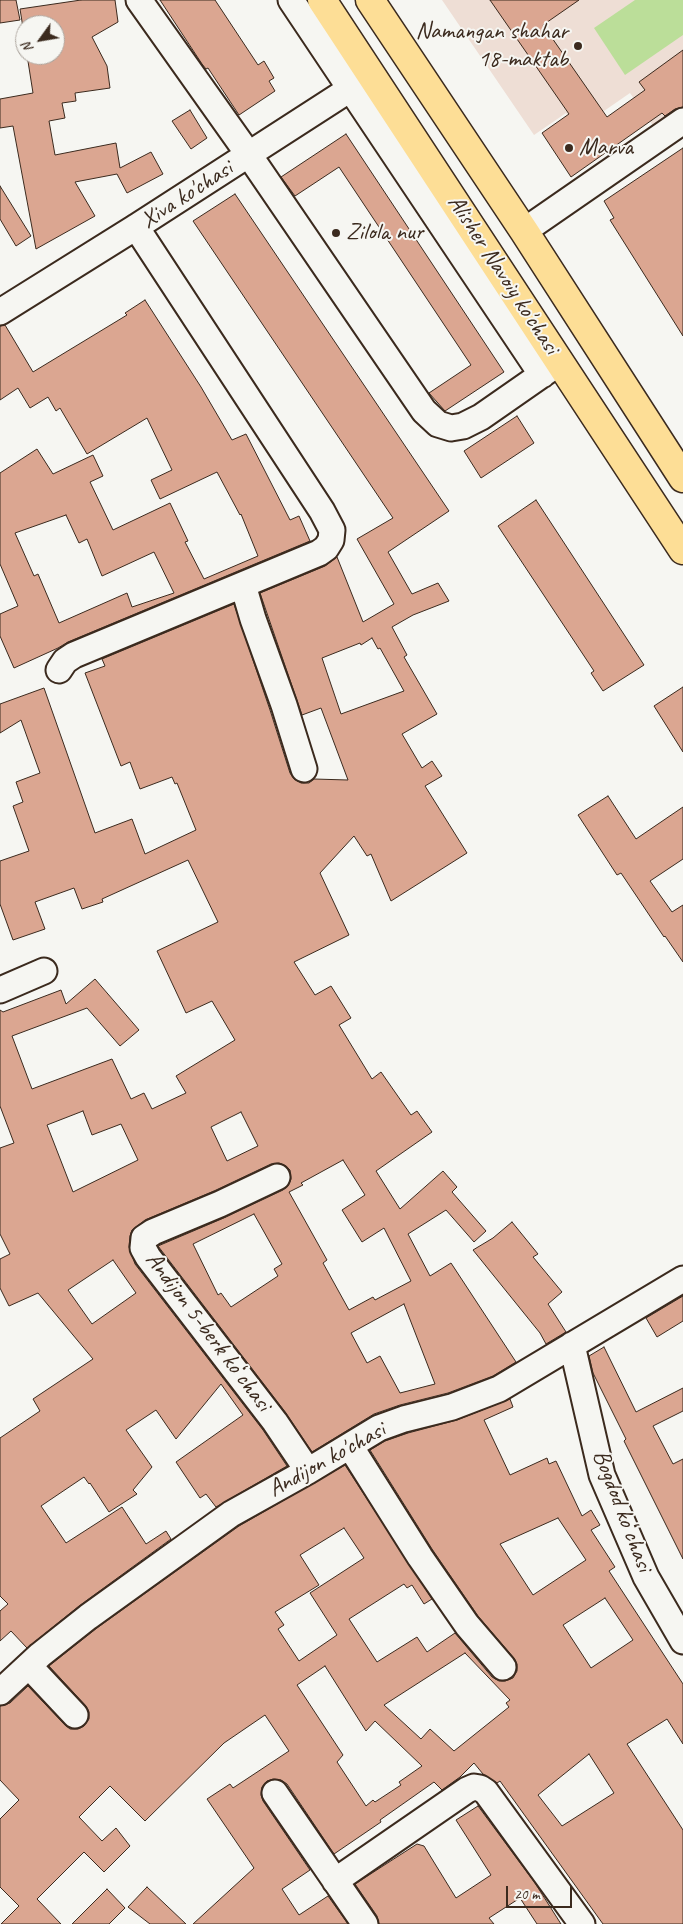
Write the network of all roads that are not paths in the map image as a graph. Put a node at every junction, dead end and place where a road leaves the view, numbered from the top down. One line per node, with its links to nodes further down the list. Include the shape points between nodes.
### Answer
1 (139, 0): 8 (street)
2 (291, 0): 6 (street)
3 (322, 0): 5 (main road, Alisher Navoiy ko'chasi)
4 (370, 0): 10 (main road, Alisher Navoiy ko'chasi)
5 (372, 75): 6 (street, Xiva ko'chasi); 12 (main road, Alisher Navoiy ko'chasi)
6 (350, 89): 8 (street, Xiva ko'chasi); 12 (street)
7 (683, 121): 10 (street)
8 (249, 155): 9 (street, Xiva ko'chasi); 12 (street, via 424,411 438,424 450,428 481,417)
9 (136, 227): 11 (street, Xiva ko'chasi); 15 (street, via 332,530 331,540 318,553)
10 (524, 230): 13 (main road, Alisher Navoiy ko'chasi)
11 (0, 312)
12 (551, 368): 14 (main road, Alisher Navoiy ko'chasi)
13 (683, 478)
14 (683, 550)
15 (243, 585): 16 (street, via 74,655 64,660); 17 (street)
16 (59, 670)
17 (304, 769)
18 (44, 972): 19 (street)
19 (0, 990)
20 (277, 1177): 24 (street, Аndijon 5-berk koʻchasi, via 153,1232 144,1238 144,1248 148,1258 275,1422)
21 (683, 1279): 22 (street, Andijon ko'chasi)
22 (572, 1345): 23 (street, Andijon ko'chasi, via 499,1389 452,1407 379,1428); 25 (street, Bogdod koʻchasi, via 602,1475 646,1577)
23 (350, 1446): 24 (street, Andijon ko'chasi); 27 (street, via 467,1625)
24 (308, 1471): 26 (street, Andijon ko'chasi, via 192,1540)
25 (683, 1641)
26 (28, 1666): 28 (street, Andijon ko'chasi); 29 (street)
27 (503, 1667)
28 (0, 1692)
29 (76, 1715)
30 (275, 1793): 31 (street)
31 (335, 1881): 32 (street); 33 (street, via 467,1790 480,1788)
32 (365, 1924)
33 (582, 1924)

